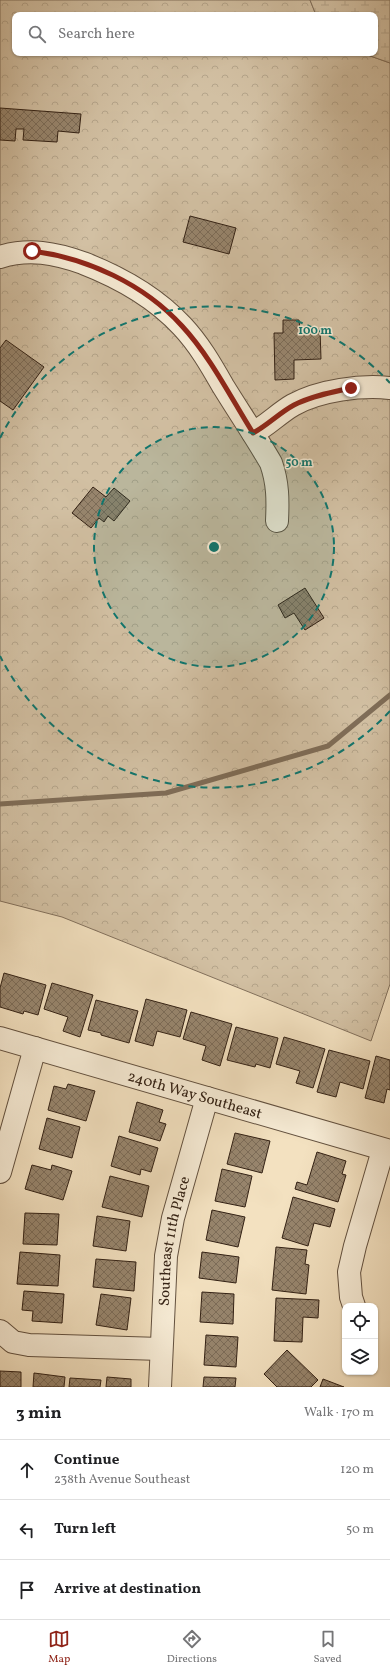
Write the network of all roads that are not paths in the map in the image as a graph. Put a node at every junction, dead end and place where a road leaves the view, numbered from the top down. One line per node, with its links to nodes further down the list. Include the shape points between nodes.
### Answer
1 (0, 257): 3 (street, via 32,251 53,254 101,270 130,284 182,326 202,352)
2 (390, 388): 3 (street, via 351,388 322,395 295,404)
3 (253, 433): 4 (street, via 271,463 276,478)
4 (277, 521)
5 (0, 1038): 6 (street, 240th Way Southeast)
6 (35, 1048): 7 (street, 240th Way Southeast); 9 (street)
7 (207, 1098): 8 (street, 240th Way Southeast); 12 (street, Southeast 11th Place, via 173,1218 166,1256)
8 (387, 1150): 10 (street, via 355,1246 349,1272)
9 (0, 1172)
10 (353, 1303)
11 (2, 1333): 12 (street, via 13,1342 29,1345)
12 (161, 1350): 13 (street, Southeast 11th Place)
13 (160, 1387)

